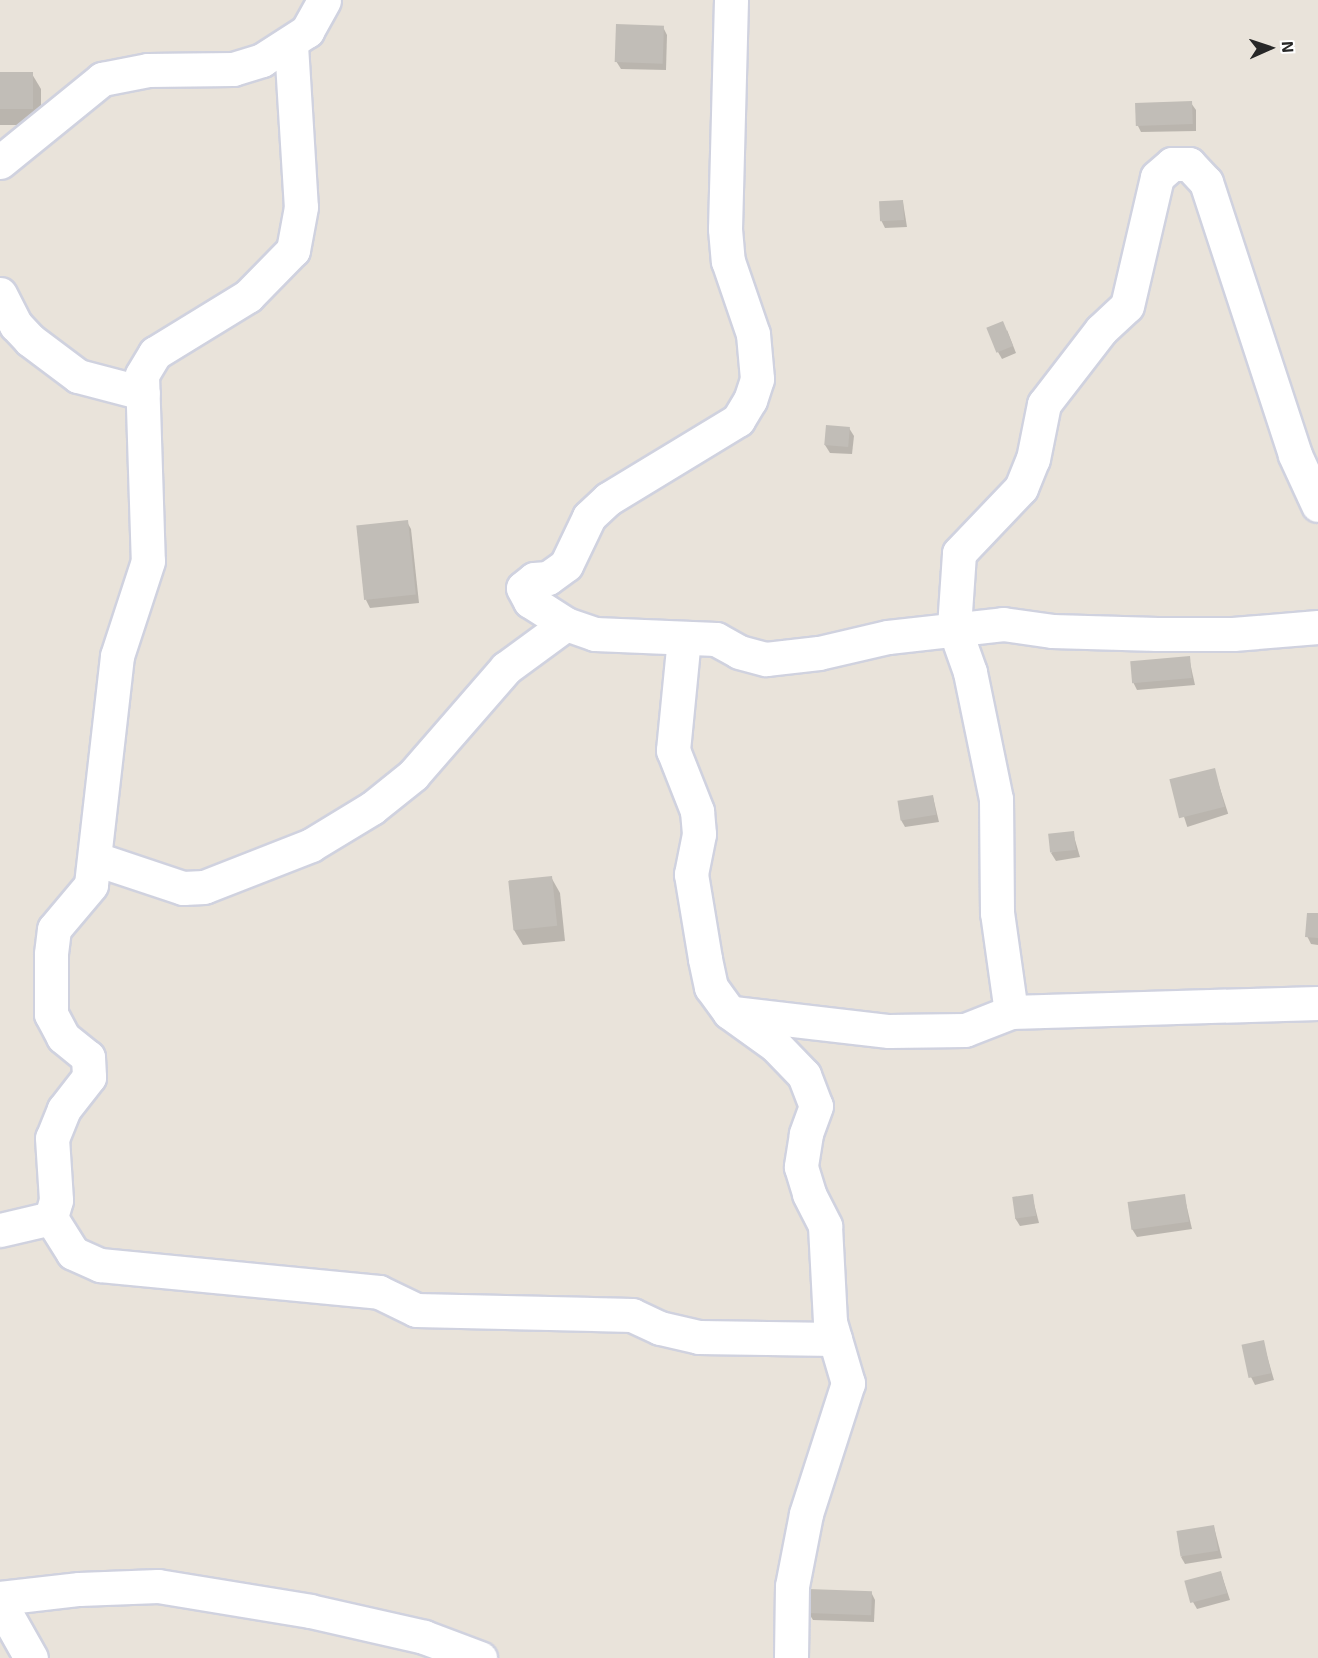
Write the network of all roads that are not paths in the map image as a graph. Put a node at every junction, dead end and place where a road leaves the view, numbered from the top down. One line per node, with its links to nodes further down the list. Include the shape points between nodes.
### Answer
1 (324, 0): 3 (street, via 307,31)
2 (731, 0): 8 (street, via 727,251 753,334 757,379 738,420 608,499 589,517 566,566 548,578 534,579 523,588 530,602)
3 (291, 45): 4 (street, via 233,69 148,70 102,79); 6 (street, via 301,207 293,250 248,296 155,353 142,375)
4 (0, 162)
5 (0, 294): 6 (street, via 16,325 30,340 78,376)
6 (143, 393): 12 (street, via 148,561 117,656)
7 (1318, 505): 9 (street, via 1295,455 1206,182 1189,164 1172,164 1157,177 1127,306 1101,330 1044,404 1033,459 1021,488 959,553)
8 (566, 624): 11 (street, via 595,634); 12 (street, via 506,668 413,775 372,808 311,845 204,887 183,888)
9 (954, 627): 10 (street, via 1003,624 1052,631 1233,634); 11 (street, via 766,659 739,652 716,639); 15 (street, via 970,672 996,799 997,913)
10 (1318, 627)
11 (684, 638): 14 (street, via 673,750 697,810 699,834 691,874 707,969 711,987)
12 (96, 859): 16 (street, via 91,885 54,929 51,1014 63,1037 88,1057 89,1077 64,1109 52,1138 56,1200)
13 (1318, 1003): 15 (street)
14 (729, 1012): 15 (street, via 889,1031 965,1030); 18 (street, via 775,1045 804,1075 816,1106 806,1134 801,1167 825,1226 830,1322)
15 (1011, 1012)
16 (51, 1218): 17 (street); 18 (street, via 73,1252 100,1264 379,1292 416,1310 632,1315 660,1328 699,1337)
17 (0, 1230)
18 (835, 1339): 22 (street, via 848,1383 806,1514 792,1586)
19 (0, 1601): 20 (street); 21 (street, via 79,1589 158,1586 310,1611 424,1637)
20 (31, 1658)
21 (480, 1658)
22 (791, 1658)

